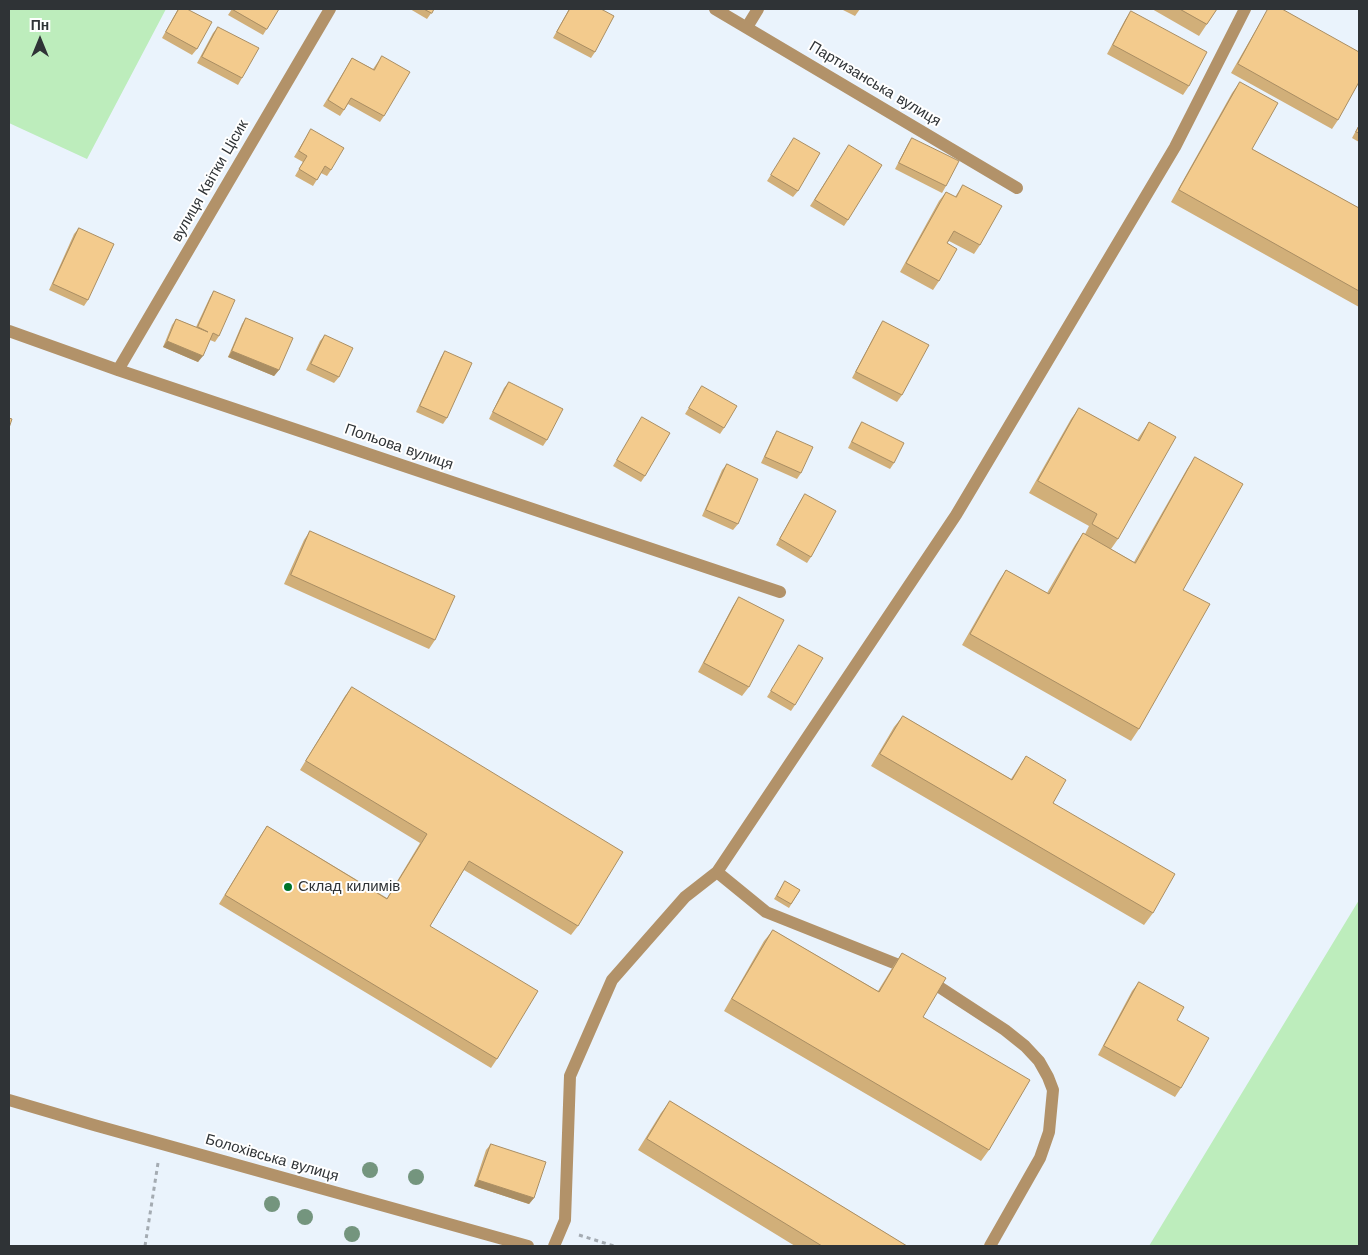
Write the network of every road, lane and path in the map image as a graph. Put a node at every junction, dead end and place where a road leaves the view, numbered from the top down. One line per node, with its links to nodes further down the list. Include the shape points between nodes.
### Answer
1 (330, 9): 8 (street, вулиця Квітки Цісик)
2 (715, 9): 5 (street, Партизанська вулиця)
3 (758, 9): 5 (street)
4 (1245, 9): 10 (street, via 1175,147 956,515)
5 (747, 27): 6 (street, Партизанська вулиця)
6 (1017, 188)
7 (9, 331): 8 (street, Польова вулиця)
8 (118, 370): 9 (street, Польова вулиця)
9 (780, 592)
10 (717, 872): 15 (street, via 686,898 612,980 570,1076 565,1220); 16 (street, via 766,912 916,972 1005,1030 1039,1061 1053,1090 1049,1132 1040,1158)
11 (9, 1100): 12 (street, Болохівська вулиця)
12 (161, 1144): 13 (path); 14 (street, Болохівська вулиця)
13 (145, 1246)
14 (528, 1246)
15 (554, 1246)
16 (990, 1246)

